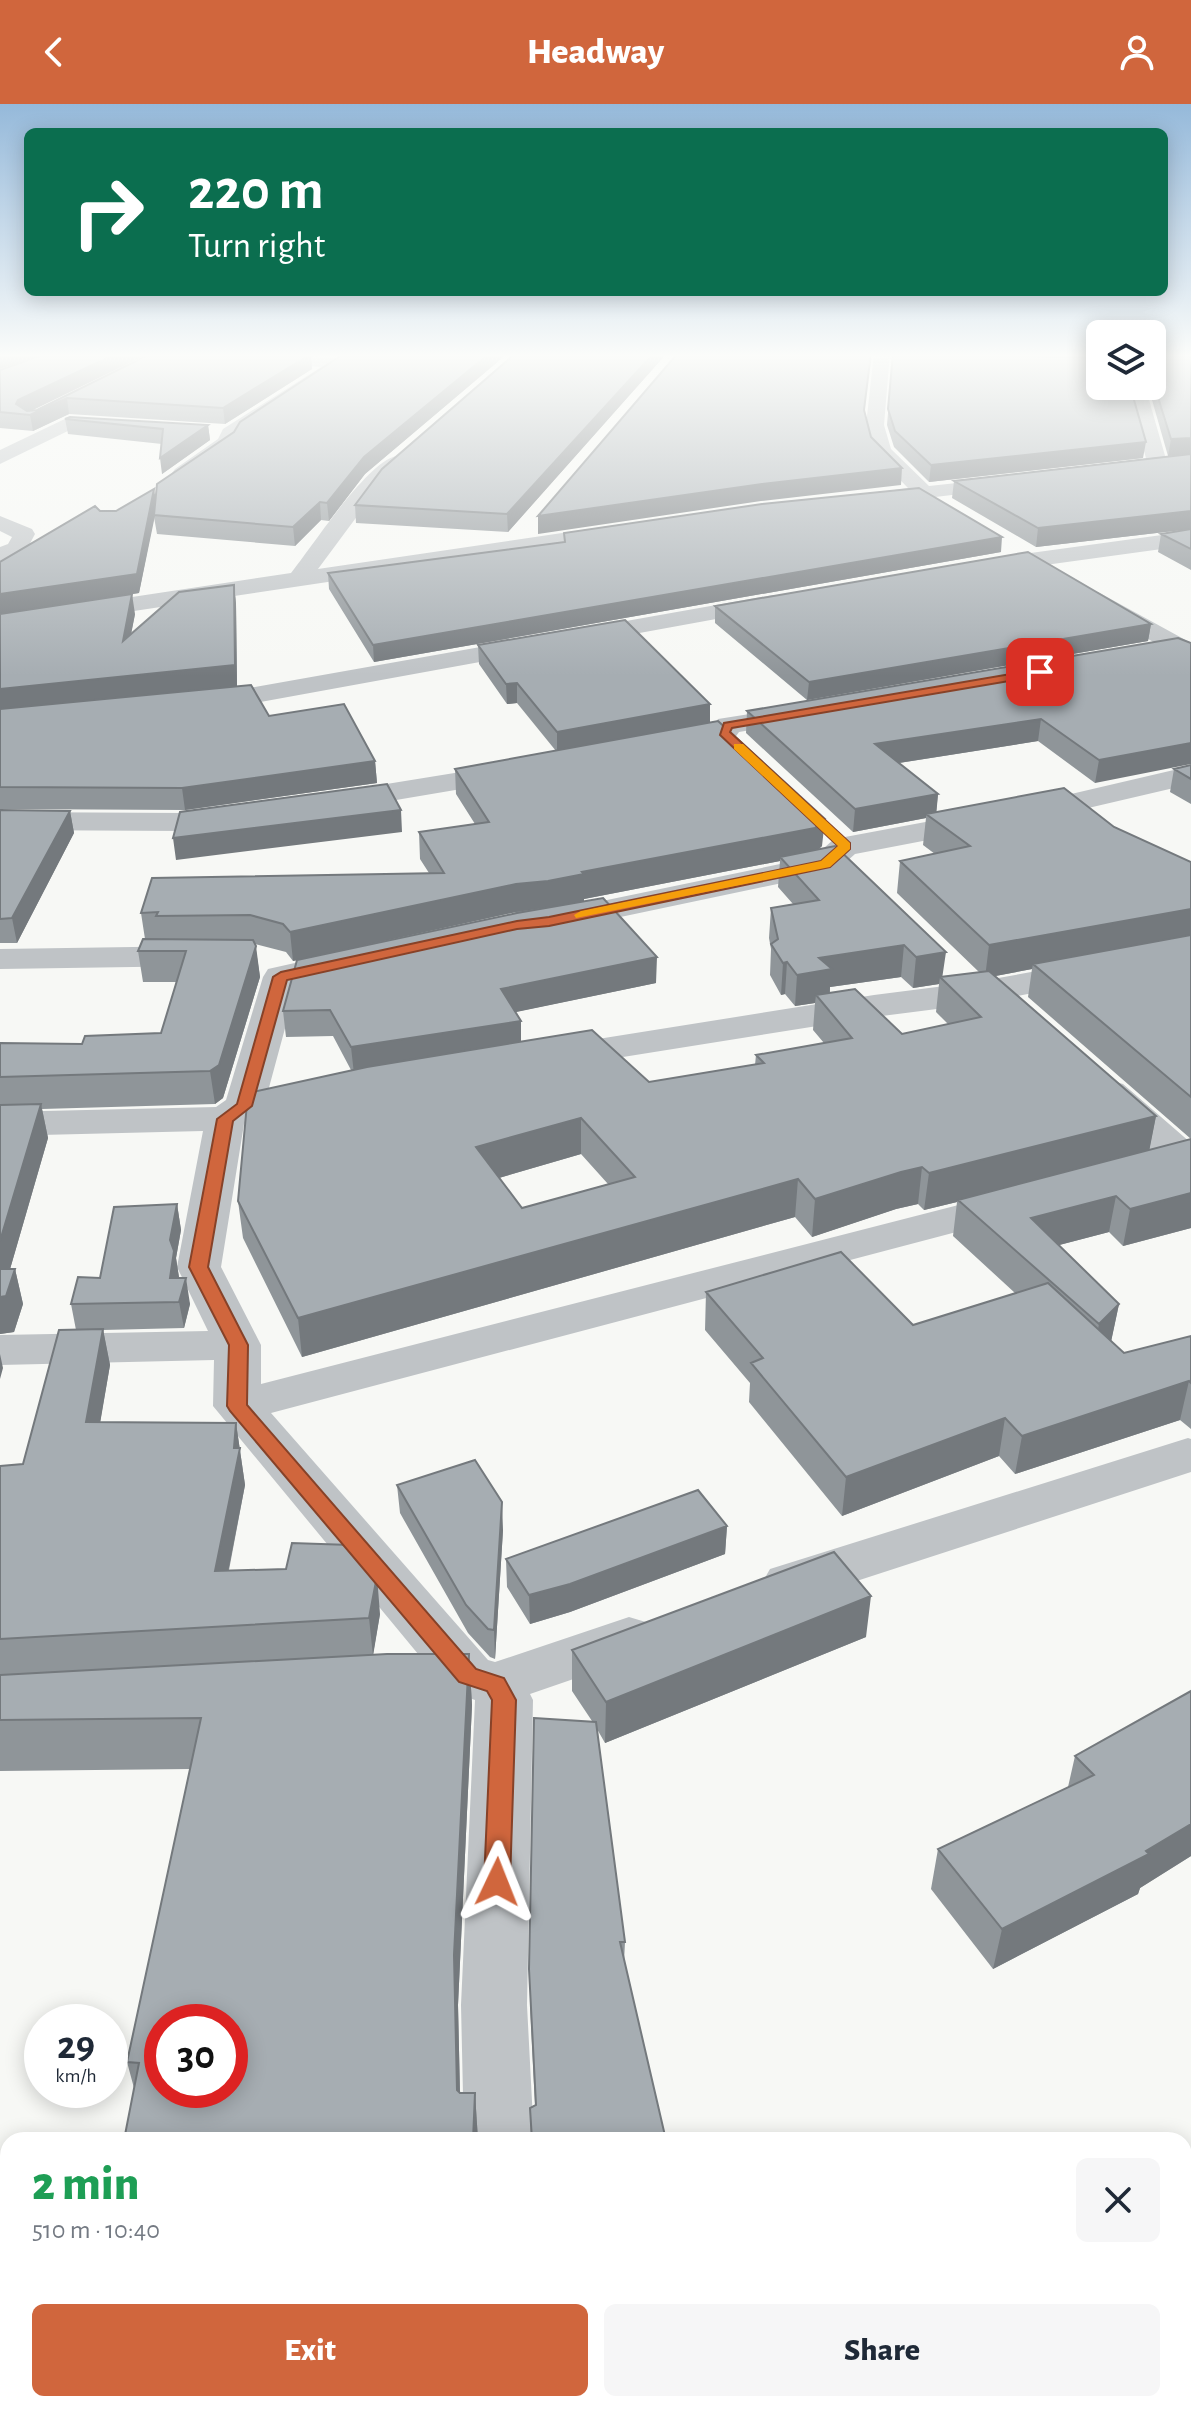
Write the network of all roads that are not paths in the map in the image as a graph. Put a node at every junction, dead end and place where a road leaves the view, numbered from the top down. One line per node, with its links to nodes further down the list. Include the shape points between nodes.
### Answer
1 (199, 461): 7 (street)
2 (397, 461): 21 (street, via 374,480)
3 (892, 461): 8 (street)
4 (1149, 461): 5 (street, via 1150,467)
5 (1180, 463)
6 (1033, 480): 8 (street)
7 (162, 486)
8 (925, 494): 9 (street); 10 (street)
9 (850, 501)
10 (951, 510)
11 (0, 523): 17 (street, via 24,534 17,548)
12 (531, 524): 16 (street)
13 (643, 528): 16 (street)
14 (1191, 538): 18 (street)
15 (1003, 542): 18 (street)
16 (510, 548): 21 (street)
17 (0, 556)
18 (1029, 558): 19 (street); 20 (street)
19 (954, 571)
20 (1057, 574)
21 (300, 578): 24 (street)
22 (1084, 590): 25 (street)
23 (803, 597): 27 (street, via 255,695)
24 (0, 624)
25 (1187, 649): 26 (street)
26 (1134, 655)
27 (178, 703)
28 (835, 708): 29 (street, via 728,725)
29 (724, 733): 30 (street); 31 (street)
30 (646, 747)
31 (746, 754)
32 (536, 768): 34 (street)
33 (1191, 775): 37 (street, via 840,850 825,864)
34 (305, 805)
35 (260, 812): 36 (street, via 185,822)
36 (0, 821)
37 (528, 924)
38 (399, 951): 42 (street)
39 (1191, 953): 43 (street)
40 (0, 959): 42 (street)
41 (943, 960): 43 (street)
42 (257, 963): 47 (street)
43 (984, 992): 44 (street); 45 (street)
44 (1029, 1022)
45 (519, 1063)
46 (1077, 1064): 49 (street)
47 (248, 1109): 48 (street); 52 (street, via 199,1267)
48 (0, 1124)
49 (1188, 1158): 50 (street)
50 (1139, 1171)
51 (1047, 1195): 54 (street)
52 (238, 1345): 53 (street); 54 (street)
53 (0, 1350)
54 (237, 1406): 59 (street)
55 (1188, 1455): 56 (street)
56 (742, 1599)
57 (670, 1624): 59 (street)
58 (390, 1680): 59 (street)
59 (482, 1680): 60 (street, via 504,1700 494,2005)
60 (499, 2132)

